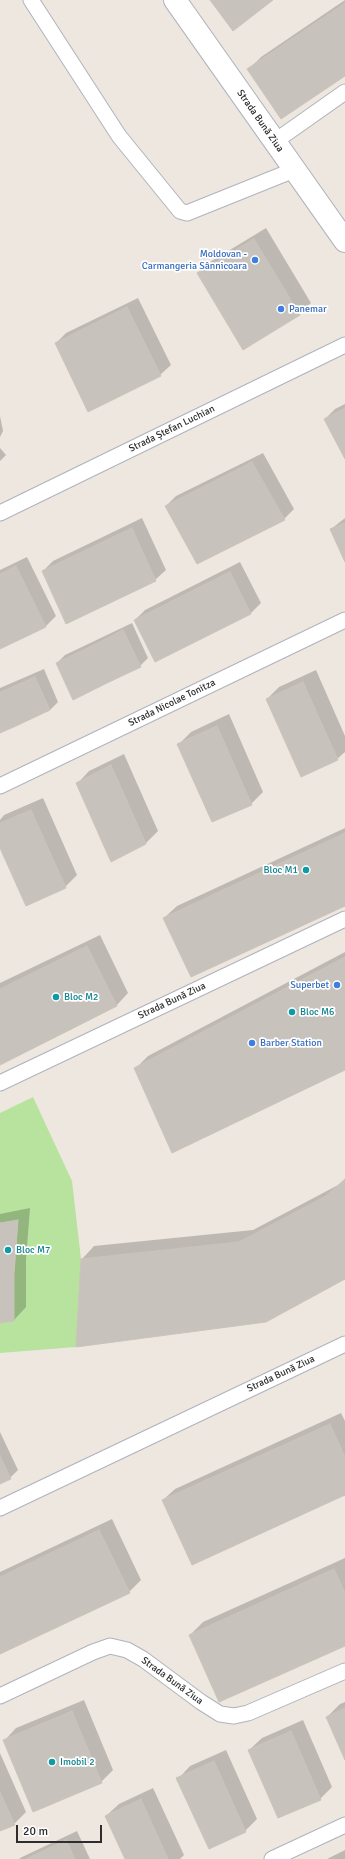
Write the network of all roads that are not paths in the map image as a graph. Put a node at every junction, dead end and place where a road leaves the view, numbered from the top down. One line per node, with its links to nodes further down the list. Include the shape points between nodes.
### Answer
1 (31, 0): 5 (lane, via 120,136 180,211 187,213)
2 (175, 0): 4 (main road, Strada Bună Ziua)
3 (345, 92): 4 (lane)
4 (274, 142): 5 (main road, Strada Bună Ziua)
5 (294, 170): 6 (main road, Strada Bună Ziua)
6 (345, 241)
7 (345, 345): 8 (lane, Strada Ștefan Luchian)
8 (0, 513)
9 (345, 620): 10 (lane, Strada Nicolae Tonitza)
10 (0, 786)
11 (345, 919): 12 (lane, Strada Bună Ziua)
12 (0, 1083)
13 (345, 1344): 14 (lane, Strada Bună Ziua)
14 (0, 1508)
15 (345, 1671): 16 (lane, Strada Bună Ziua, via 248,1713 234,1716 220,1714 143,1659 127,1650 110,1646)
16 (0, 1696)
17 (345, 1825): 18 (lane)
18 (272, 1859)

